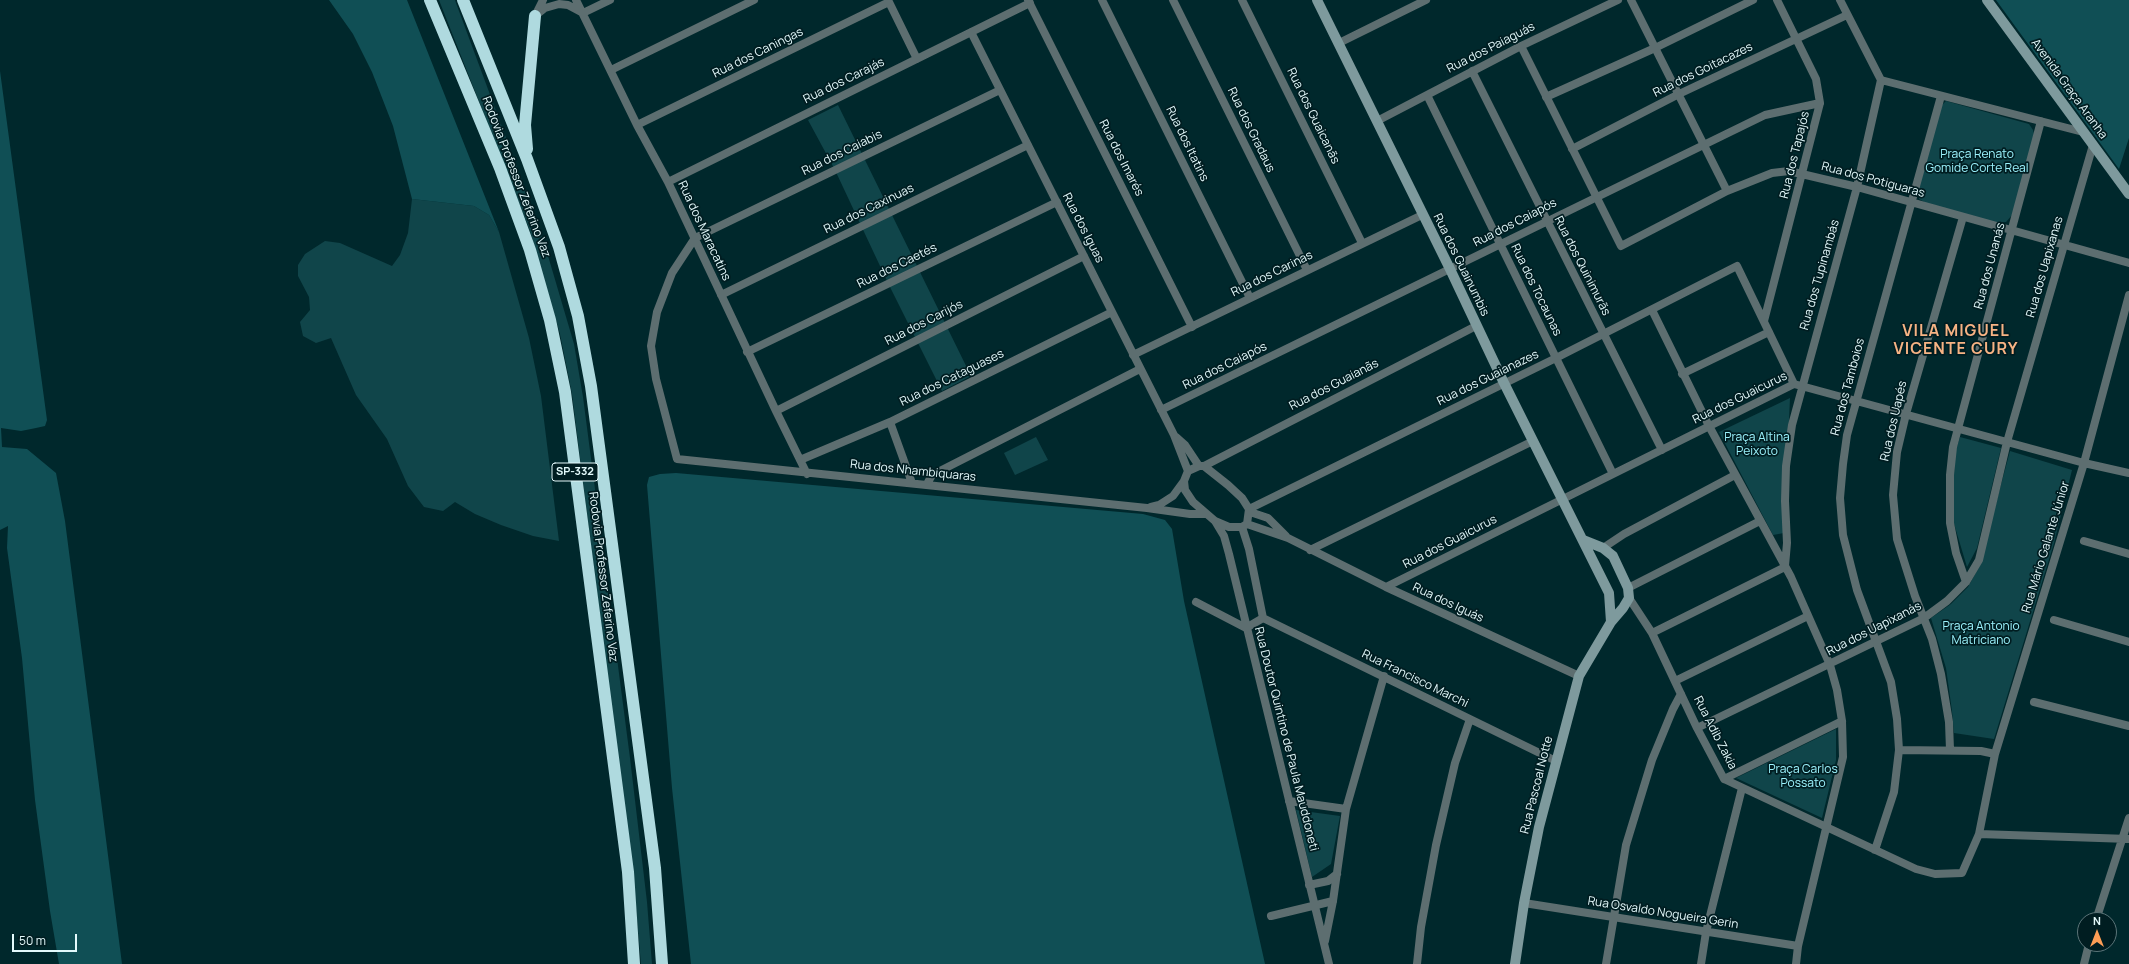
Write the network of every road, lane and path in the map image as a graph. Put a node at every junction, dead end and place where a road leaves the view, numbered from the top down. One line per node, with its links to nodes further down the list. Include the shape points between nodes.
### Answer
1 (430, 0): 169 (highway, Rodovia Professor Zeferino Vaz / SP-332, via 500,168 530,250 550,320 565,392 628,872)
2 (463, 0): 46 (highway, Rodovia Professor Zeferino Vaz / SP-332)
3 (543, 0): 22 (street)
4 (576, 0): 20 (street, Rua dos Maracatins)
5 (610, 0): 20 (street)
6 (754, 0): 29 (street)
7 (1102, 0): 69 (street, Rua dos Itatins)
8 (1173, 0): 65 (street, Rua dos Gradaus)
9 (1242, 0): 60 (street, Rua dos Guaicanãs)
10 (1317, 0): 25 (street, Rua dos Guainumbis)
11 (1426, 0): 25 (street)
12 (1618, 0): 26 (street, Rua dos Paiaguás)
13 (1631, 0): 27 (street)
14 (1753, 0): 27 (street)
15 (1777, 0): 24 (street, Rua dos Tapajós)
16 (1840, 0): 21 (street)
17 (1987, 0): 41 (street, Avenida Graça Aranha)
18 (888, 1): 28 (street); 40 (street, Rua dos Caningas)
19 (1029, 1): 23 (street, Rua dos Carajás); 74 (street, Rua dos Imarés)
20 (583, 13): 22 (street, via 568,5 559,4 545,8); 29 (street, Rua dos Maracatins)
21 (1847, 15): 24 (street, Rua dos Goitacazes); 31 (street)
22 (535, 16): 46 (highway, via 525,125)
23 (971, 32): 28 (street, Rua dos Carajás); 32 (street, Rua dos Iguas)
24 (1795, 38): 33 (street, Rua dos Goitacazes); 37 (street, Rua dos Tapajós, via 1816,80)
25 (1339, 43): 38 (street, Rua dos Guainumbis)
26 (1521, 46): 30 (street, Rua dos Paiaguás); 36 (street)
27 (1654, 48): 33 (street); 36 (street)
28 (917, 59): 48 (street, Rua dos Carajás)
29 (611, 70): 40 (street, Rua dos Maracatins)
30 (1472, 71): 34 (street, Rua dos Paiaguás); 57 (street, Rua dos Quinimurãs)
31 (1881, 80): 35 (street); 49 (street, Rua dos Tupinambás)
32 (1000, 90): 42 (street, Rua dos Iguas); 59 (street, Rua dos Caiabis)
33 (1679, 94): 43 (street); 45 (street, Rua dos Goitacazes)
34 (1427, 95): 38 (street, Rua dos Paiaguás); 61 (street, Rua dos Tocaunas)
35 (1941, 96): 39 (street); 54 (street, Rua dos Tamboios)
36 (1546, 97): 45 (street)
37 (1820, 103): 43 (street, Rua dos Caiapós, via 1765,115); 47 (street, Rua dos Tapajós)
38 (1377, 121): 55 (street, Rua dos Guainumbis)
39 (2041, 121): 41 (street); 58 (street, Rua dos Unanás)
40 (637, 125): 48 (street, Rua dos Maracatins)
41 (2084, 132): 44 (street, Avenida Graça Aranha)
42 (1028, 144): 53 (street, Rua dos Iguas); 67 (street, Rua dos Caxinuas)
43 (1703, 144): 50 (street); 52 (street, Rua dos Caiapós)
44 (2093, 145): 51 (street, Avenida Graça Aranha); 62 (street, Rua dos Uapixanas)
45 (1572, 149): 52 (street)
46 (527, 159): 170 (highway, Rodovia Professor Zeferino Vaz / SP-332, via 559,247 576,308 591,386 655,868)
47 (1803, 173): 49 (street, Rua dos Potiguaras); 50 (street, Rua dos Potiguaras, via 1772,173); 72 (street, Rua dos Tapajós)
48 (668, 182): 59 (street, Rua dos Maracatins)
49 (1857, 187): 54 (street, Rua dos Potiguaras); 83 (street, Rua dos Tupinambás)
50 (1727, 191): 52 (street, Rua dos Potiguaras, via 1621,246)
51 (2129, 194)
52 (1595, 197): 57 (street, Rua dos Caiapós)
53 (1057, 202): 63 (street, Rua dos Iguas); 77 (street, Rua dos Caetés)
54 (1910, 202): 56 (street, Rua dos Potiguaras); 84 (street, Rua dos Tamboios)
55 (1422, 215): 60 (street, Rua dos Carinas); 66 (street, Rua dos Guainumbis)
56 (1963, 217): 58 (street, Rua dos Potiguaras); 87 (street, Rua dos Uapés)
57 (1546, 221): 61 (street, Rua dos Caiapós); 76 (street, Rua dos Quinimurãs)
58 (2012, 230): 62 (street, Rua dos Potiguaras); 90 (street, Rua dos Unanás)
59 (695, 238): 67 (street, Rua dos Maracatins); 100 (street, Rua dos Nhambiquaras, via 672,273 657,312 651,346 656,379 677,459)
60 (1362, 243): 65 (street, Rua dos Carinas)
61 (1501, 244): 66 (street, Rua dos Caiapós); 79 (street, Rua dos Tocaunas)
62 (2063, 245): 64 (street, Rua dos Potiguaras); 93 (street, Rua dos Uapixanas)
63 (1084, 256): 71 (street, Rua dos Iguas); 86 (street, Rua dos Carijós)
64 (2129, 264)
65 (1307, 270): 69 (street, Rua dos Carinas)
66 (1450, 270): 73 (street, Rua dos Guainumbis); 85 (street, Rua dos Caiapós)
67 (721, 295): 77 (street, Rua dos Maracatins)
68 (2129, 296): 96 (street, Rua Mário Galante Júnior)
69 (1250, 298): 74 (street, Rua dos Carinas)
70 (1652, 310): 72 (street, Rua dos Guaianazes, via 1737,266); 76 (street, Rua dos Guaianazes); 81 (street, Rua dos Tupinambás)
71 (1112, 312): 78 (street, Rua dos Iguas); 88 (street, Rua dos Cataguases)
72 (1764, 321): 75 (street)
73 (1476, 326): 82 (street, Rua dos Guainumbis); 97 (street, Rua dos Guaianãs)
74 (1192, 327): 78 (street, Rua dos Carinas)
75 (1769, 332): 81 (street); 83 (street)
76 (1603, 334): 79 (street, Rua dos Guaianazes); 94 (street, Rua dos Quinimurãs)
77 (747, 352): 86 (street, Rua dos Maracatins)
78 (1133, 355): 80 (street, Rua dos Iguas)
79 (1556, 358): 82 (street, Rua dos Guaianazes); 101 (street, Rua dos Tocaunas)
80 (1140, 369): 85 (street, Rua dos Iguas); 105 (street, via 932,475)
81 (1682, 374): 89 (street, Rua dos Tupinambás)
82 (1504, 383): 92 (street, Rua dos Guainumbis); 108 (street, Rua dos Guaianazes)
83 (1798, 385): 84 (street, Rua dos Guaicurus); 89 (street, Rua dos Guaicurus); 119 (street, Rua dos Tupinambás, via 1786,466)
84 (1857, 401): 87 (street, Rua dos Guaicurus); 131 (street, Rua dos Tamboios, via 1847,435 1840,498 1843,534 1857,590)
85 (1161, 410): 91 (street, Rua dos Iguas)
86 (776, 411): 95 (street, Rua dos Maracatins)
87 (1906, 414): 90 (street, Rua dos Guaicurus); 126 (street, Rua dos Uapés, via 1894,474 1894,518 1904,564)
88 (890, 422): 95 (street, Rua dos Cataguases); 104 (street)
89 (1709, 426): 94 (street, Rua dos Guaicurus); 102 (street, Rua dos Tupinambás)
90 (1959, 429): 93 (street, Rua dos Guaicurus); 120 (street, Rua dos Unanás, via 1953,448 1950,475 1950,523 1956,553)
91 (1174, 435): 97 (street, Rua dos Iguas); 98 (street, Rua dos Iguas)
92 (1533, 441): 106 (street, Rua dos Guainumbis); 117 (street)
93 (2007, 442): 96 (street, Rua dos Guaicurus); 120 (street, Rua dos Uapixanás, via 1979,560)
94 (1662, 450): 101 (street, Rua dos Guaicurus)
95 (800, 460): 100 (street, Rua dos Maracatins)
96 (2084, 463): 99 (street, Rua dos Guaicurus); 145 (street, Rua Mário Galante Júnior)
97 (1201, 466): 98 (street); 108 (street, Rua dos Iguas, via 1228,485 1242,498)
98 (1188, 471): 103 (street)
99 (2129, 473)
100 (807, 474): 104 (street, Rua dos Nhambiquaras)
101 (1613, 474): 106 (street, Rua dos Guaicurus)
102 (1735, 475): 111 (street, Rua dos Tupinambás); 116 (street, via 1624,534)
103 (1184, 481): 107 (street, Rua dos Nhambiquaras, via 1173,496 1159,505); 109 (street, via 1185,490)
104 (912, 483): 105 (street, Rua dos Nhambiquaras)
105 (927, 484): 107 (street, Rua dos Nhambiquaras)
106 (1562, 499): 114 (street, Rua dos Guainumbis); 121 (street, Rua dos Guaicurus)
107 (1146, 508): 109 (street, Rua dos Nhambiquaras)
108 (1250, 511): 112 (street); 113 (street, Rua dos Iguás, via 1268,518)
109 (1204, 514): 110 (street)
110 (1215, 521): 112 (street, via 1228,527); 129 (street, Rua Doutor Quintino de Paula Mauddoneti, via 1224,536)
111 (1760, 521): 119 (street, Rua dos Tupinambás); 122 (street, via 1646,580)
112 (1244, 526): 113 (street, Rua dos Iguás); 125 (street)
113 (1288, 538): 117 (street, Rua dos Iguás)
114 (1583, 540): 116 (street); 128 (street, Rua dos Guainumbis, via 1609,593)
115 (2084, 541): 118 (street)
116 (1603, 548): 122 (street, via 1613,556)
117 (1310, 550): 121 (street, Rua dos Iguás)
118 (2129, 554)
119 (1785, 566): 124 (street, Rua dos Tupinambás); 130 (street)
120 (1966, 582): 126 (street, Rua dos Uapixanás, via 1947,601)
121 (1386, 587): 135 (street, Rua dos Iguás)
122 (1628, 593): 128 (street, via 1623,608); 130 (street, Rua Adib Zakia)
123 (1196, 602): 129 (street)
124 (1808, 616): 133 (street, Rua dos Tupinambás); 136 (street)
125 (1263, 618): 129 (street); 134 (street, Rua Francisco Marchi)
126 (1924, 618): 131 (street, Rua dos Uapixanás); 144 (street, Rua dos Uapés, via 1941,674 1949,722)
127 (2054, 620): 132 (street)
128 (1611, 622): 135 (street, Rua Pascoal Notte)
129 (1246, 628): 149 (street, Rua Doutor Quintino de Paula Mauddoneti)
130 (1652, 633): 136 (street, Rua Adib Zakia)
131 (1876, 640): 133 (street, Rua dos Uapixanás); 143 (street, Rua dos Tamboios, via 1891,682)
132 (2129, 642)
133 (1830, 665): 140 (street, Rua dos Tupinambás, via 1838,690); 142 (street, Rua dos Uapixanás)
134 (1384, 676): 139 (street, Rua Francisco Marchi); 150 (street)
135 (1579, 676): 146 (street, Rua Pascoal Notte)
136 (1675, 681): 137 (street, Rua Adib Zakia)
137 (1681, 694): 142 (street, Rua Adib Zakia); 164 (street, via 1672,709 1652,760 1626,846)
138 (2034, 702): 141 (street)
139 (1470, 720): 146 (street, Rua Francisco Marchi); 172 (street, via 1455,763 1436,845)
140 (1842, 721): 147 (street); 152 (street, Rua dos Tupinambás, via 1843,757)
141 (2129, 726)
142 (1697, 728): 147 (street, Rua Adib Zakia)
143 (1899, 750): 144 (street); 155 (street, Rua dos Tamboios, via 1894,792)
144 (1950, 750): 145 (street)
145 (1995, 754): 153 (street, Rua Mário Galante Júnior)
146 (1556, 761): 160 (street, Rua Pascoal Notte, via 1539,827)
147 (1724, 779): 148 (street, Rua Adib Zakia)
148 (1742, 788): 152 (street, Rua Adib Zakia); 165 (street)
149 (1289, 801): 150 (street); 158 (street, Rua Doutor Quintino de Paula Mauddoneti)
150 (1346, 809): 157 (street)
151 (2129, 818): 154 (street)
152 (1827, 827): 155 (street, Rua Adib Zakia); 167 (street, Rua dos Tupinambás)
153 (1979, 834): 154 (street); 156 (street, Rua Mário Galante Júnior)
154 (2125, 839): 162 (street)
155 (1874, 850): 156 (street, Rua Adib Zakia, via 1916,869 1935,874)
156 (1962, 873)
157 (1337, 874): 158 (street, via 1328,881); 159 (street)
158 (1309, 885): 161 (street, Rua Doutor Quintino de Paula Mauddoneti)
159 (1333, 901): 161 (street); 166 (street)
160 (1524, 903): 164 (street, Rua Osvaldo Nogueira Gerin); 173 (street, Rua Pascoal Notte)
161 (1314, 905): 163 (street); 166 (street, Rua Doutor Quintino de Paula Mauddoneti)
162 (2099, 912)
163 (1271, 916)
164 (1614, 918): 165 (street, Rua Osvaldo Nogueira Gerin); 174 (street)
165 (1706, 932): 167 (street, Rua Osvaldo Nogueira Gerin); 175 (street)
166 (1324, 944): 171 (street, Rua Doutor Quintino de Paula Mauddoneti)
167 (1798, 946): 176 (street, Rua dos Tupinambás)
168 (2087, 952): 177 (street)
169 (634, 964)
170 (662, 964)
171 (1329, 964)
172 (1417, 964)
173 (1515, 964)
174 (1606, 964)
175 (1701, 964)
176 (1796, 964)
177 (2084, 964)

